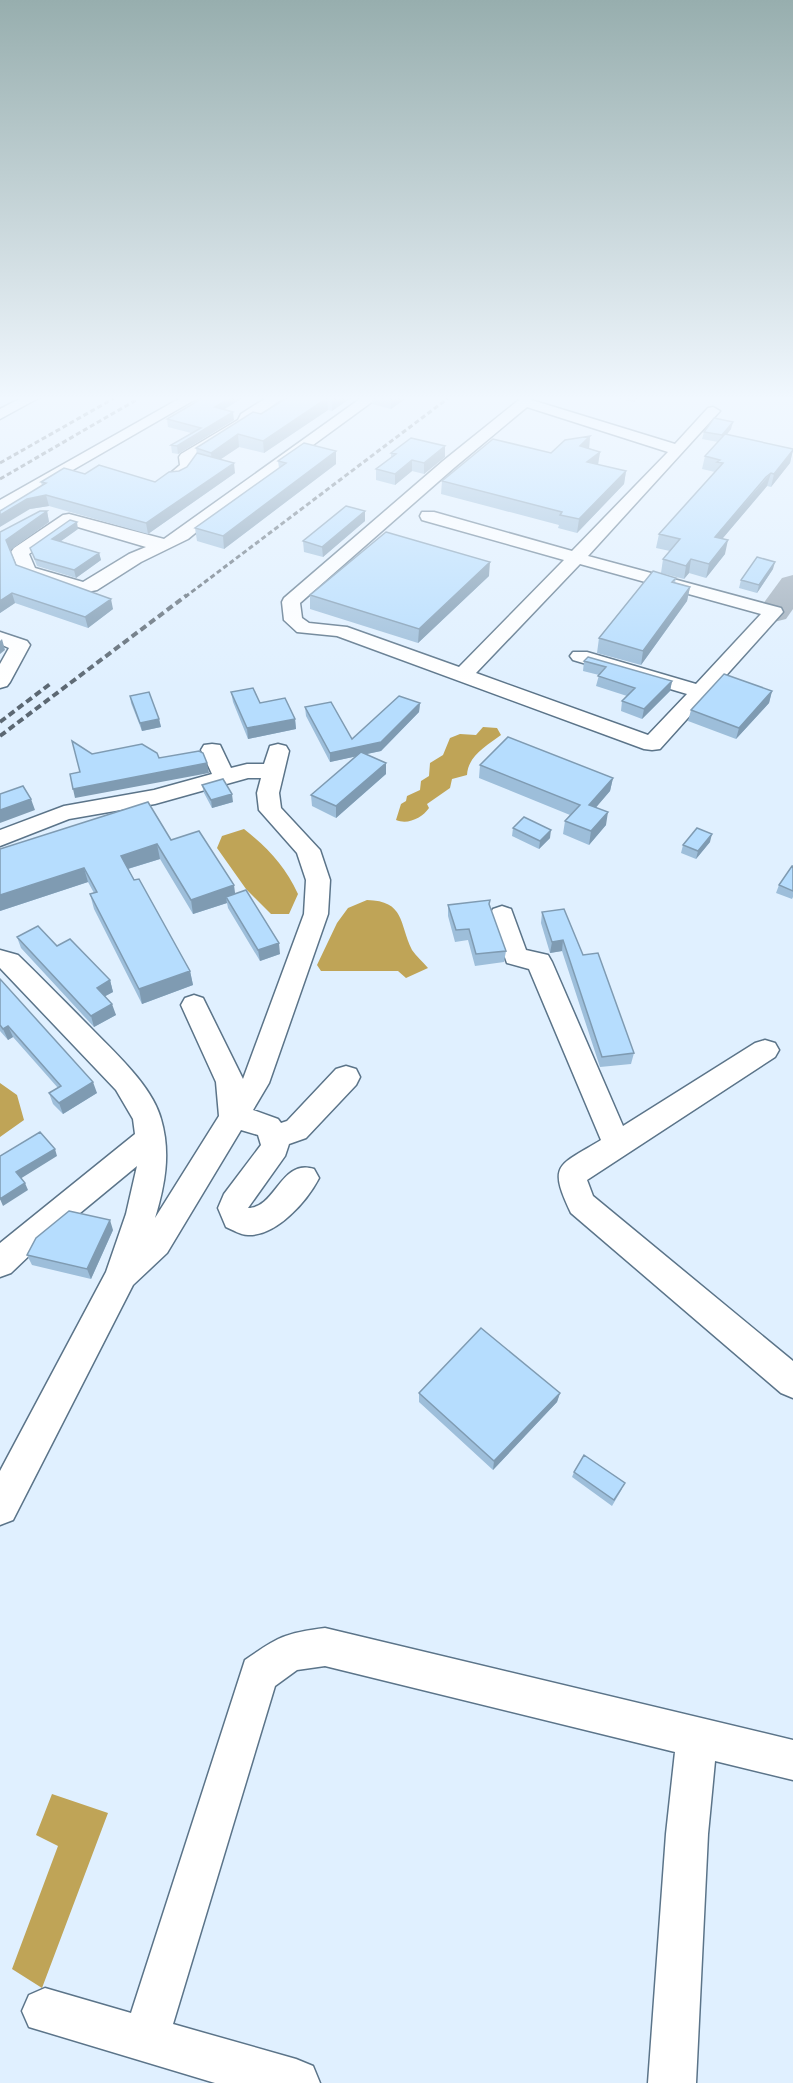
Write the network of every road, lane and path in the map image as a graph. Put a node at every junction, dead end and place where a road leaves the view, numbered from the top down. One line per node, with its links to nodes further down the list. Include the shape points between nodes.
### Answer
1 (24, 493): 5 (street)
2 (236, 493): 9 (street, via 188,534)
3 (416, 493): 15 (street, via 291,602 293,620 304,628 340,631)
4 (637, 493): 12 (street)
5 (0, 507)
6 (50, 513): 8 (street)
7 (428, 516): 12 (street)
8 (69, 519): 9 (street); 11 (street, via 20,552)
9 (164, 546): 11 (street, via 82,588 27,571)
10 (0, 551): 11 (street)
11 (22, 558)
12 (576, 558): 15 (street); 17 (street, via 774,612)
13 (0, 638): 16 (street, via 20,645)
14 (580, 656): 17 (street)
15 (463, 675): 17 (street, via 652,744)
16 (0, 682)
17 (701, 692)
18 (212, 750): 19 (street)
19 (224, 776): 20 (street, via 155,797 64,813); 26 (street, via 276,761 268,793 270,810 308,850 318,880 316,914 264,1061 255,1083)
20 (0, 838)
21 (502, 915): 29 (street, via 516,957 539,962)
22 (0, 959): 28 (street, via 9,961 126,1082 147,1118)
23 (194, 1005): 26 (street, via 230,1083)
24 (765, 1050): 29 (street)
25 (346, 1077): 27 (street, via 296,1130)
26 (233, 1115): 27 (street, via 268,1127); 32 (street, via 156,1243)
27 (275, 1136): 30 (street, via 275,1148 235,1203 237,1218 247,1223 263,1220)
28 (151, 1138): 31 (street); 32 (street, via 151,1177)
29 (617, 1144): 33 (street, via 574,1172 572,1180 582,1204)
30 (304, 1178)
31 (0, 1263)
32 (121, 1276): 34 (street)
33 (793, 1382)
34 (0, 1508)
35 (696, 1738): 36 (street); 38 (street, via 325,1647 290,1652 259,1674); 40 (street)
36 (793, 1760)
37 (45, 2011): 38 (street)
38 (146, 2040): 39 (street)
39 (296, 2083)
40 (672, 2083)

